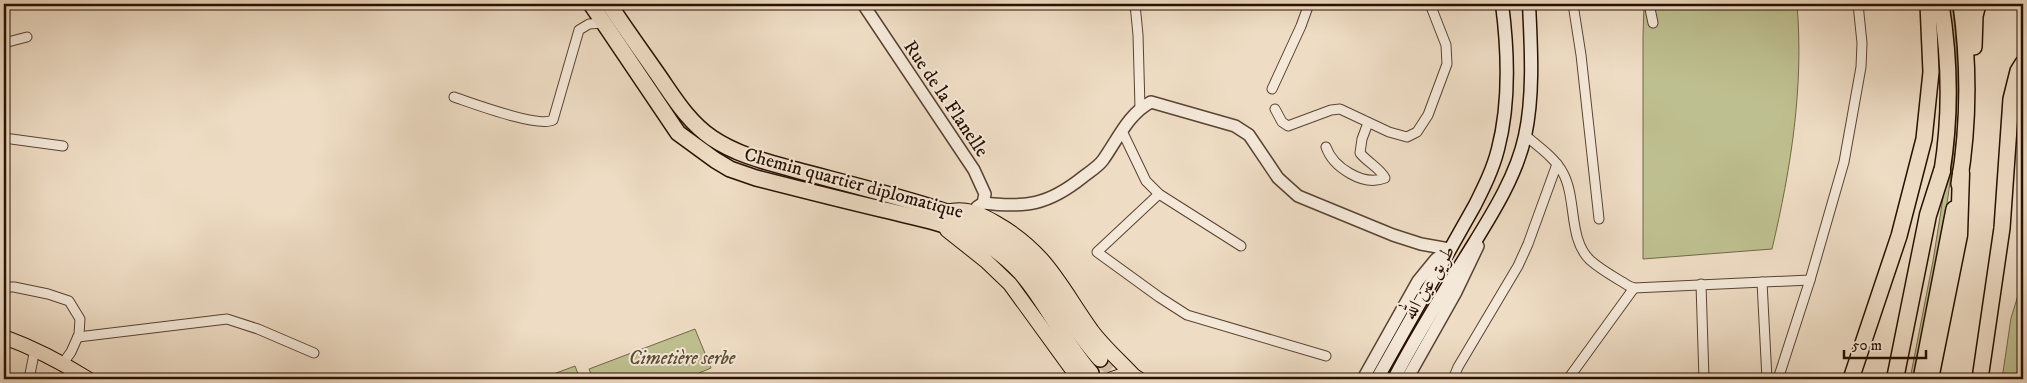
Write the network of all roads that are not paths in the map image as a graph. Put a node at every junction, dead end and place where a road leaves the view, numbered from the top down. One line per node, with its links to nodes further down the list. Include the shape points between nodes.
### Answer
1 (591, 4): 16 (highway, Chemin quartier diplomatique)
2 (609, 4): 38 (highway, via 688,118 711,137 736,152)
3 (863, 4): 36 (street, Rue de la Flanelle, via 974,170 984,194)
4 (1136, 4): 23 (street)
5 (1309, 4): 21 (street)
6 (1430, 4): 26 (street, via 1448,53 1428,115 1418,132 1408,137)
7 (1502, 4): 41 (main road, طريق عين الله, via 1507,64 1499,148 1481,193)
8 (1528, 4): 28 (main road, طريق عين الله, via 1530,85)
9 (1572, 4): 39 (street, via 1581,55)
10 (1649, 4): 17 (street)
11 (1858, 4): 42 (street, via 1861,67 1850,109 1844,162)
12 (1928, 4): 71 (highway, via 1931,79 1921,153 1899,236)
13 (1941, 4): 33 (highway, via 1948,87)
14 (1961, 4): 25 (highway, via 1966,57)
15 (1978, 4): 25 (highway)
16 (603, 23): 22 (street, via 589,24 579,30 550,122 533,122); 38 (highway, Chemin quartier diplomatique, via 678,133 730,169 756,178)
17 (1653, 23)
18 (27, 37): 19 (street)
19 (4, 43)
20 (2023, 63): 76 (highway, via 2011,99 2002,228)
21 (1272, 89)
22 (454, 97)
23 (1140, 108): 27 (street); 41 (street, via 1152,102 1235,126 1249,135 1278,178 1298,196 1394,235)
24 (1275, 109): 26 (street, via 1288,126 1340,109)
25 (1966, 113): 34 (highway)
26 (1368, 123): 31 (street, via 1360,153 1384,178 1367,180 1348,172 1336,164)
27 (1122, 131): 35 (street, via 1146,181); 36 (street, via 1101,163 1060,194 1040,203)
28 (1526, 136): 32 (street); 37 (main road, طريق عين الله)
29 (4, 138): 30 (street)
30 (63, 146)
31 (1326, 147)
32 (1557, 164): 46 (street, via 1568,184 1581,247 1590,260); 66 (street, via 1518,266)
33 (1942, 171): 72 (highway, via 1928,214); 73 (highway)
34 (1961, 173): 74 (highway); 75 (highway, via 1958,235)
35 (1159, 194): 40 (street); 52 (street, via 1097,252 1187,315)
36 (977, 206): 38 (main road, via 956,209); 53 (main road, via 1020,237 1048,264)
37 (1497, 206): 64 (main road, طريق عين الله, via 1432,310); 65 (street, via 1456,292)
38 (943, 218): 49 (main road, via 1010,284); 53 (highway, via 980,225 1021,254 1040,275 1088,345); 55 (highway, Chemin quartier diplomatique, via 983,242 1021,273)
39 (1599, 218)
40 (1240, 246)
41 (1448, 250): 62 (street, via 1418,281); 63 (main road, طريق عين الله)
42 (1810, 280): 43 (street); 70 (street)
43 (1762, 282): 44 (street); 69 (street)
44 (1701, 284): 46 (street); 68 (street)
45 (4, 287): 47 (street, via 69,301 80,319)
46 (1634, 288): 67 (street)
47 (78, 336): 51 (street, via 226,318); 54 (street, via 72,352)
48 (4, 338): 50 (main road)
49 (1051, 339): 55 (main road); 59 (main road)
50 (35, 349): 54 (main road); 57 (street)
51 (314, 353)
52 (1326, 356)
53 (1107, 358): 56 (main road); 61 (main road)
54 (62, 363): 58 (main road)
55 (1085, 376)
56 (1136, 378): 60 (main road, via 1124,375)
57 (29, 379)
58 (88, 379)
59 (1069, 379)
60 (1112, 379)
61 (1150, 379)
62 (1363, 379)
63 (1377, 379)
64 (1394, 379)
65 (1407, 379)
66 (1453, 379)
67 (1568, 379)
68 (1704, 379)
69 (1767, 379)
70 (1778, 379)
71 (1850, 379)
72 (1895, 379)
73 (1903, 379)
74 (1921, 379)
75 (1930, 379)
76 (1980, 379)

